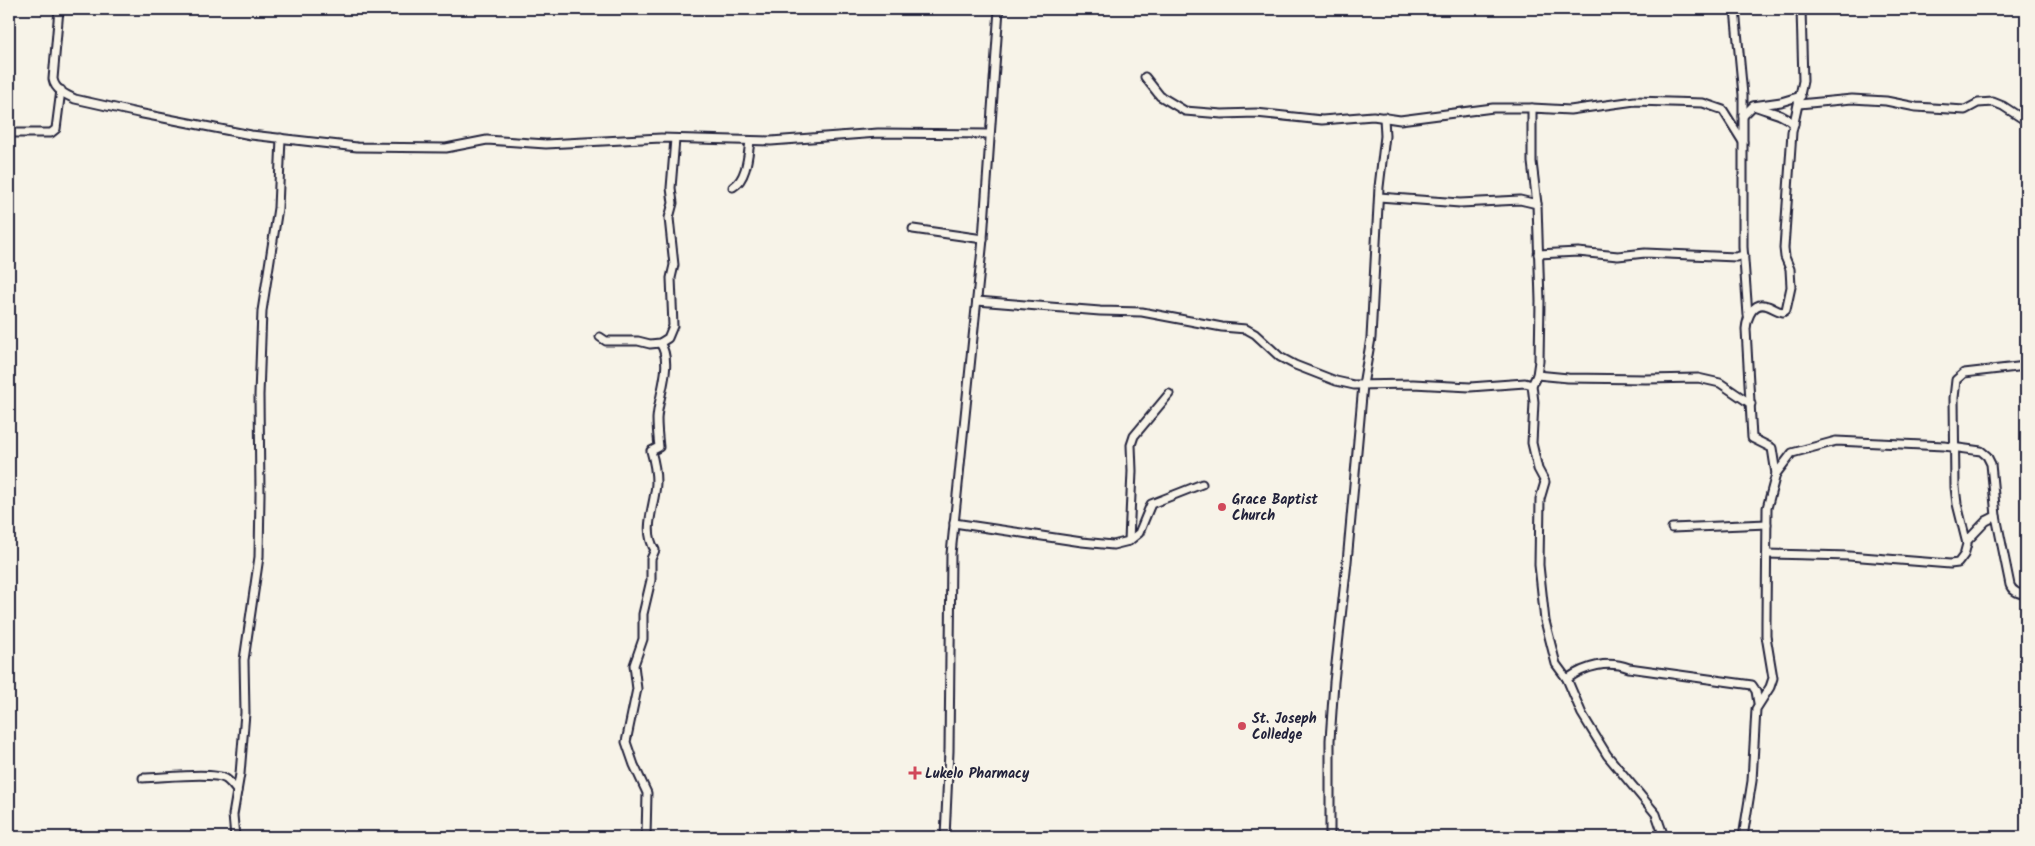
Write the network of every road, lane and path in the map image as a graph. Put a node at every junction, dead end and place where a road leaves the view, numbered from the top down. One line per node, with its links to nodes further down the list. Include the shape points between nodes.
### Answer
1 (60, 9): 6 (street, via 53,79)
2 (998, 9): 15 (street)
3 (1734, 9): 10 (street)
4 (1801, 9): 7 (street, via 1803,81)
5 (1145, 77): 11 (street, via 1160,96 1185,111 1256,113 1322,120)
6 (61, 90): 14 (street, via 56,128 51,133); 16 (street, via 75,99 138,114)
7 (1800, 100): 8 (street); 12 (street, via 1886,101 1916,107 1965,110 1978,103 1993,102); 13 (street)
8 (1753, 106): 10 (street); 13 (street, via 1774,111)
9 (1532, 108): 11 (street, via 1493,108 1400,120); 19 (street, via 1570,110 1635,101 1703,103 1723,110); 22 (street, via 1532,162)
10 (1743, 116): 19 (street)
11 (1384, 117): 21 (street)
12 (2026, 121)
13 (1794, 124): 28 (street, via 1784,240 1791,280 1787,306 1781,312 1762,305)
14 (9, 133)
15 (990, 134): 18 (street, via 878,133); 24 (street)
16 (281, 138): 17 (street, via 357,147 446,148 487,140 546,144); 51 (street, via 278,208 262,311 258,557 244,660 245,712)
17 (675, 139): 18 (street); 30 (street, via 669,218 674,265 671,278 673,326 668,338)
18 (750, 141): 20 (street, via 746,168)
19 (1743, 142): 26 (street)
20 (733, 187)
21 (1379, 197): 22 (street, via 1460,203 1520,200); 33 (street, via 1371,338)
22 (1537, 204): 25 (street)
23 (913, 229): 24 (street)
24 (982, 240): 27 (street)
25 (1538, 254): 26 (street); 32 (street)
26 (1744, 255): 28 (street)
27 (977, 300): 33 (street, via 1142,312 1246,330 1295,365 1336,381); 41 (street)
28 (1748, 316): 36 (street, via 1746,358)
29 (600, 337): 30 (street, via 606,341)
30 (660, 343): 53 (street, via 665,351 664,372 657,419 659,447 651,451 656,485 649,522 650,543 655,550 643,614 643,639 634,665 636,689 626,742 648,793)
31 (2026, 366): 37 (street, via 1964,373 1956,380)
32 (1537, 375): 34 (street); 36 (street, via 1698,378 1720,383)
33 (1363, 385): 34 (street); 55 (street, via 1332,697)
34 (1532, 385): 48 (street, via 1533,450 1545,482 1540,499 1540,584 1549,641 1556,664)
35 (1169, 394): 44 (street, via 1134,436 1131,445)
36 (1751, 404): 38 (street, via 1752,438 1772,448)
37 (1955, 447): 38 (street, via 1836,441 1792,454); 40 (street, via 1981,451 1989,458); 45 (street, via 1957,504)
38 (1776, 474): 42 (street, via 1768,501)
39 (1202, 484): 44 (street, via 1151,504 1138,533)
40 (1996, 516): 45 (street, via 1986,521); 47 (street, via 2011,588)
41 (954, 523): 44 (street, via 1098,544); 54 (street)
42 (1767, 524): 43 (street); 46 (street)
43 (1672, 528)
44 (1129, 541)
45 (1967, 541): 46 (street, via 1961,561 1954,564)
46 (1767, 554): 49 (street, via 1766,636 1773,678)
47 (2026, 595)
48 (1566, 678): 49 (street, via 1600,664 1618,664 1748,684 1754,687); 56 (street, via 1582,714 1607,755 1653,810)
49 (1758, 703): 57 (street, via 1752,781)
50 (143, 778): 51 (street, via 221,777)
51 (237, 791): 52 (street, via 233,823)
52 (235, 837)
53 (646, 837)
54 (945, 837)
55 (1330, 837)
56 (1664, 837)
57 (1743, 837)

